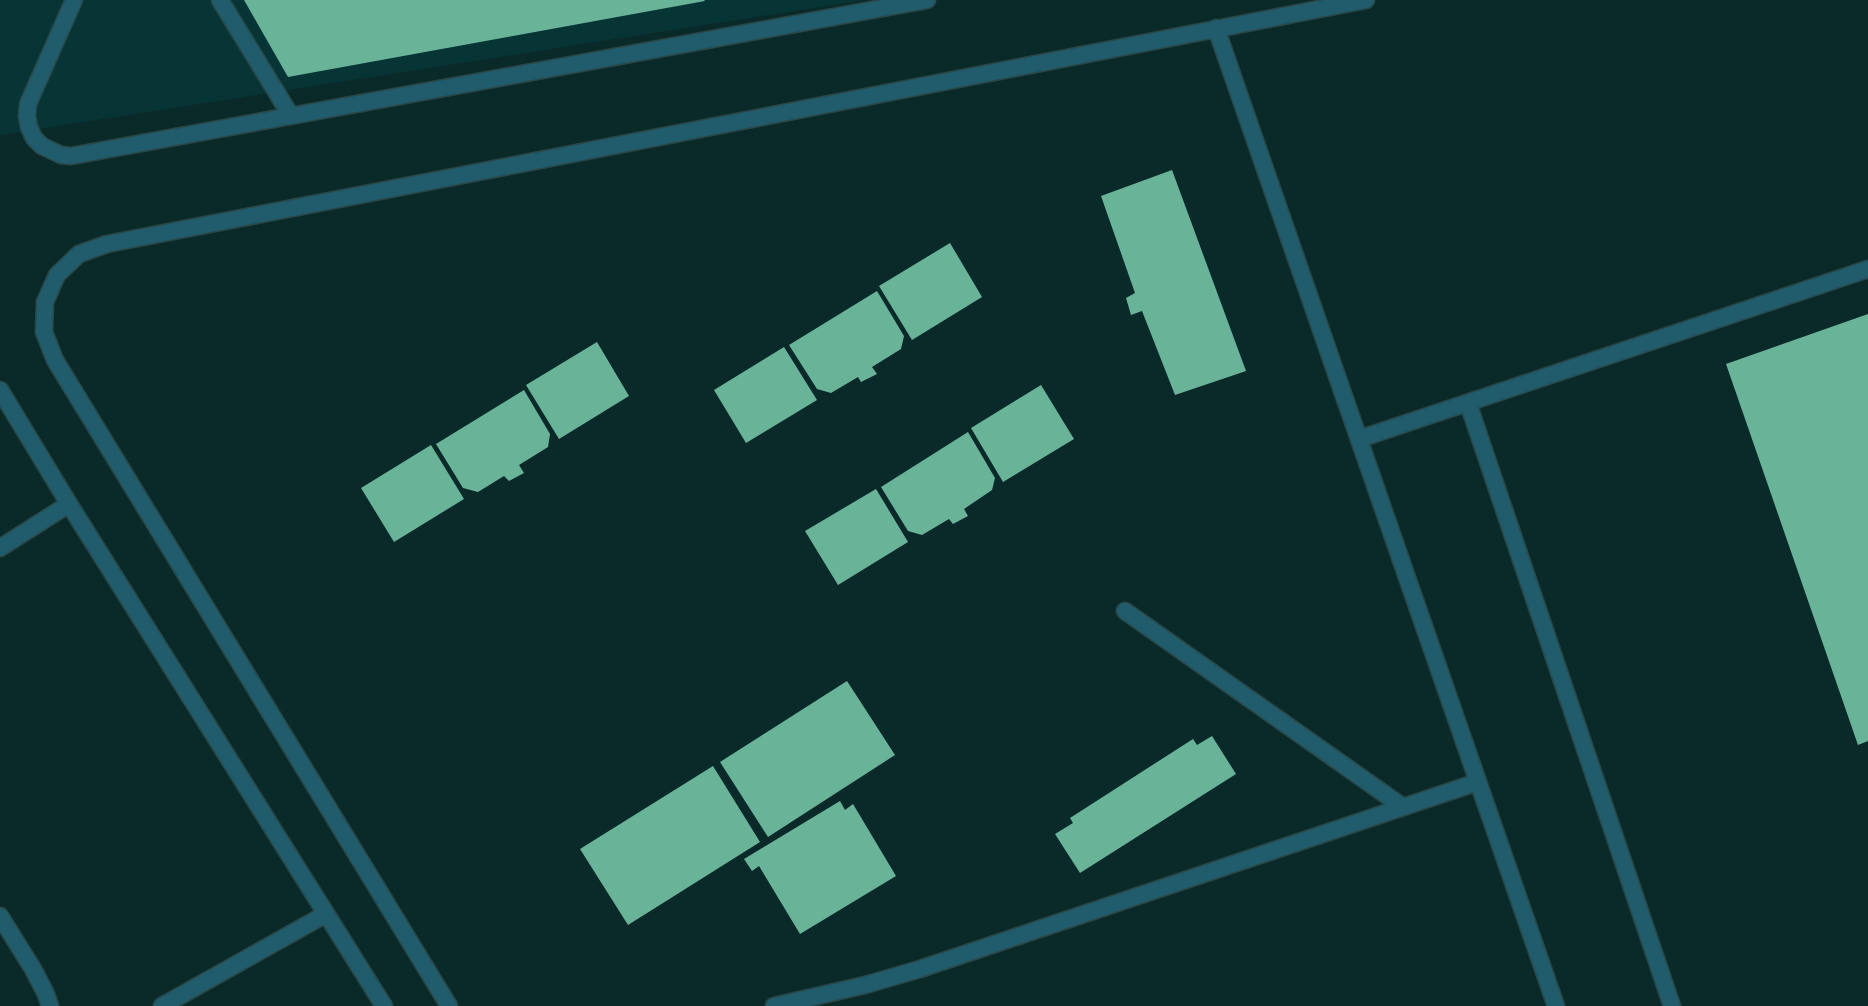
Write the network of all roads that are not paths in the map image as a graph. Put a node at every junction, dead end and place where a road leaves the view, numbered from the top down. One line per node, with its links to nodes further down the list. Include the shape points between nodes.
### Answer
1 (74, 0): 6 (street, via 28,104 27,116 34,138 51,151 71,156)
2 (220, 0): 6 (street)
3 (927, 0): 6 (street)
4 (1366, 0): 5 (street)
5 (1216, 28): 10 (street); 21 (street, via 107,244 79,254 57,275 45,302 44,332 56,360)
6 (291, 116)
7 (1868, 269): 9 (street)
8 (0, 390): 11 (street)
9 (1468, 403): 10 (street); 24 (street)
10 (1359, 439): 14 (street)
11 (69, 504): 12 (street); 16 (street)
12 (0, 548)
13 (1125, 611): 15 (street)
14 (1478, 782): 15 (street); 23 (street)
15 (1403, 807): 22 (street, via 920,969)
16 (326, 914): 19 (street); 20 (street)
17 (0, 916): 18 (street)
18 (50, 1006)
19 (162, 1006)
20 (384, 1006)
21 (449, 1006)
22 (774, 1006)
23 (1556, 1006)
24 (1672, 1006)

